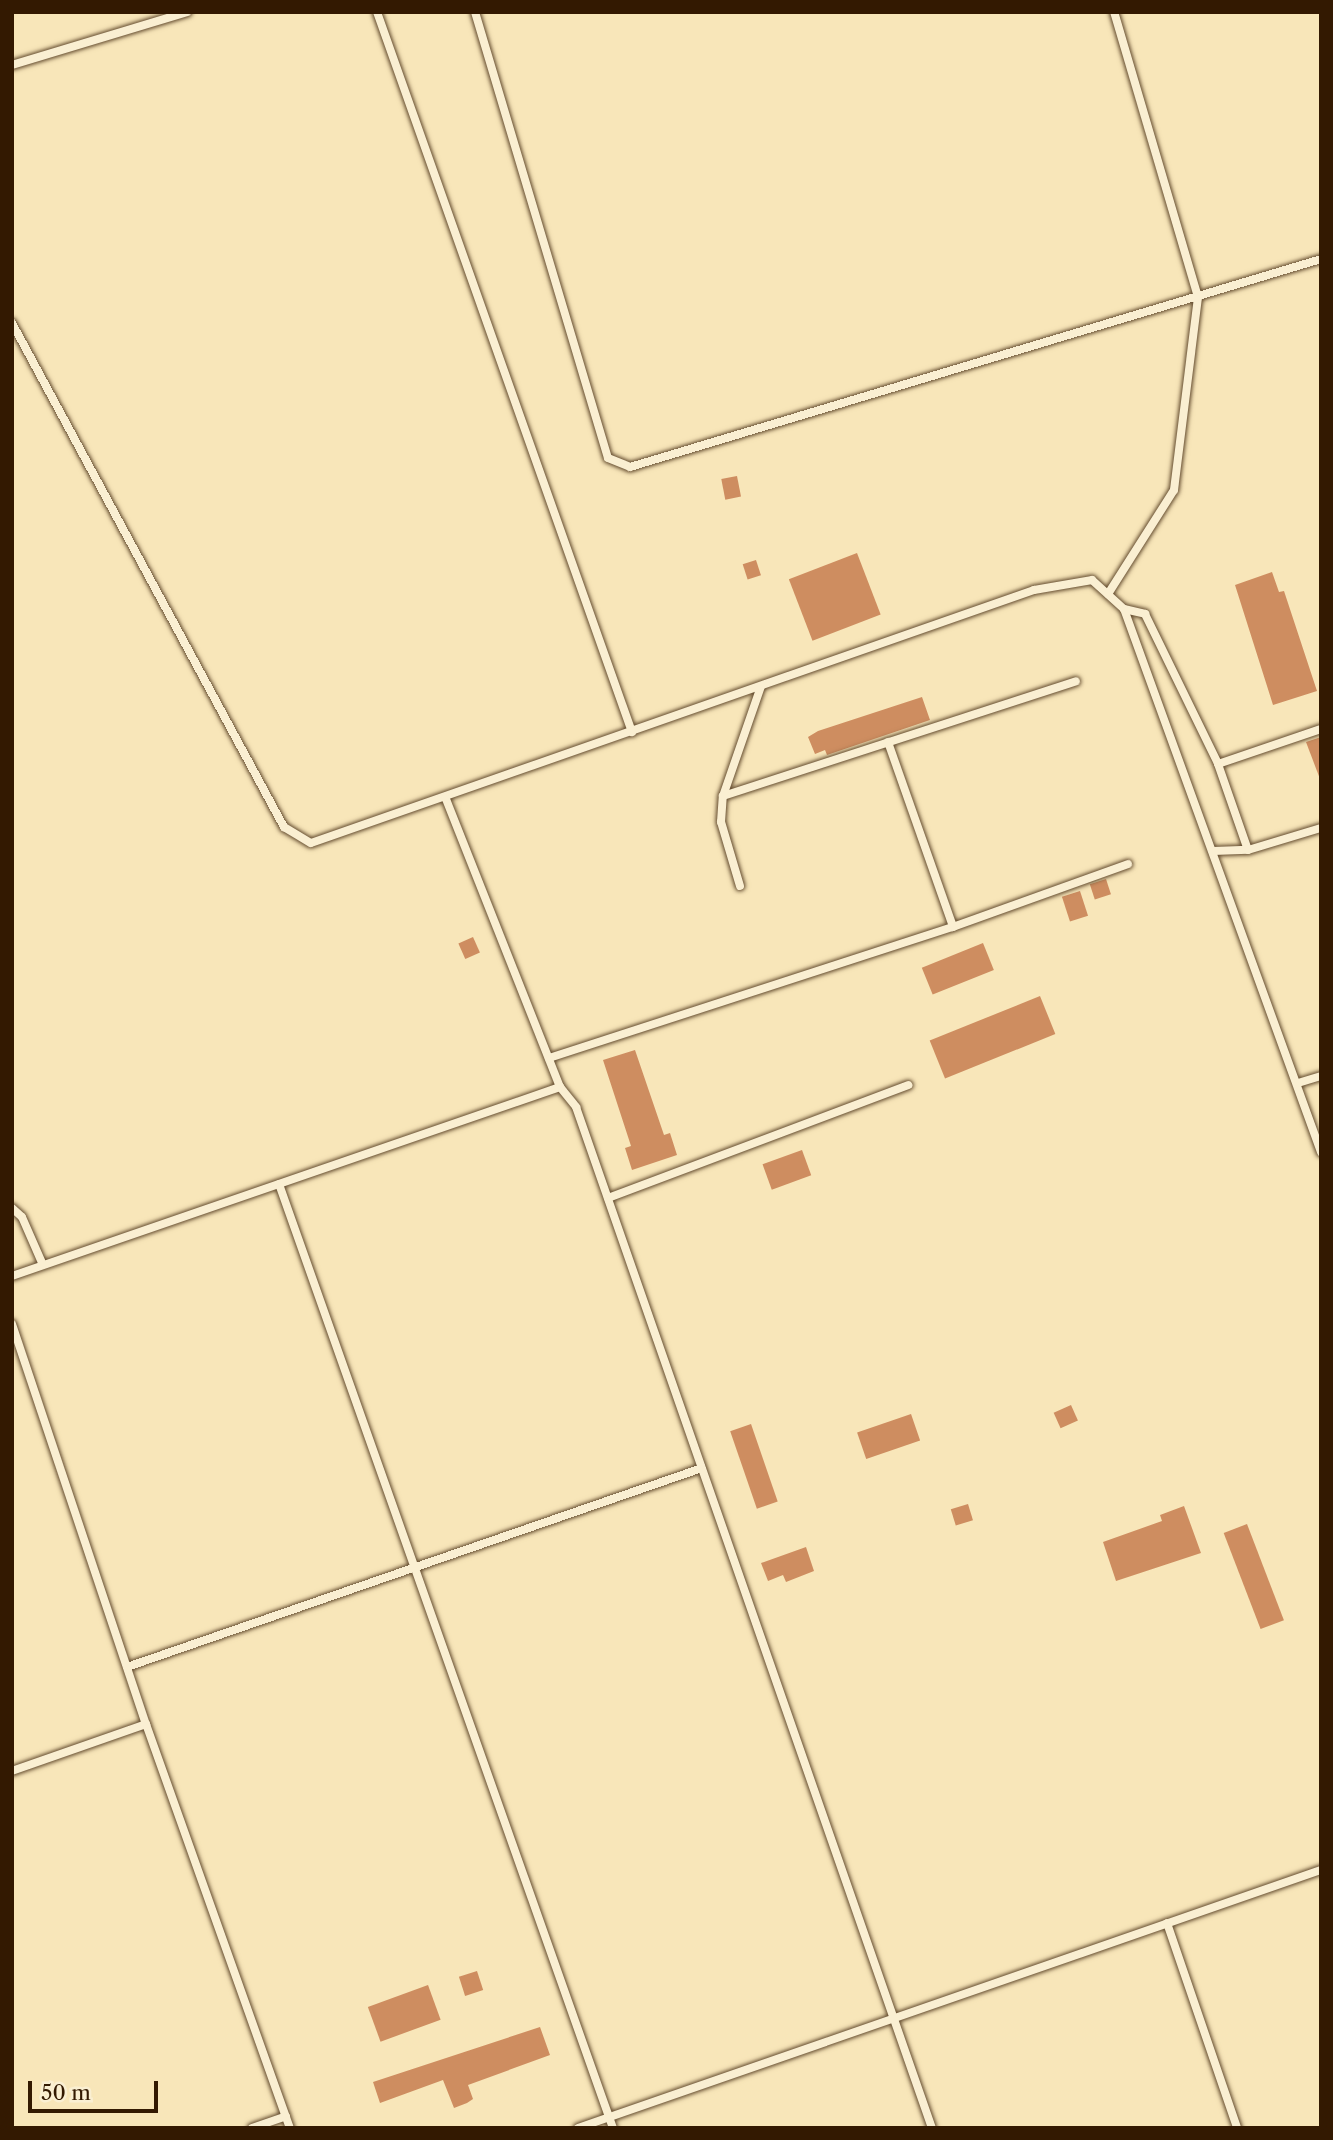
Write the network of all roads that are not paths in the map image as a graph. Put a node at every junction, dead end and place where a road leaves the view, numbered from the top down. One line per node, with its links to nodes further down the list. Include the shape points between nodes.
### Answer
1 (187, 12): 5 (lane)
2 (377, 12): 14 (lane)
3 (475, 12): 7 (lane, via 608,458 630,467)
4 (1114, 12): 7 (lane)
5 (12, 65)
6 (1321, 260): 7 (lane)
7 (1198, 297): 9 (lane, via 1174,490)
8 (12, 323): 18 (lane, via 284,827 311,843)
9 (1108, 594): 10 (lane); 12 (lane, via 1092,580 1034,590)
10 (1124, 609): 16 (lane, via 1145,614); 21 (lane)
11 (1076, 681): 15 (lane)
12 (761, 686): 14 (lane); 17 (lane)
13 (1321, 729): 16 (lane)
14 (632, 732): 18 (lane)
15 (888, 742): 17 (lane); 24 (lane)
16 (1218, 764): 20 (lane)
17 (723, 796): 23 (lane, via 721,822)
18 (445, 797): 25 (lane)
19 (1321, 828): 20 (lane)
20 (1248, 850): 21 (lane)
21 (1213, 851): 27 (lane)
22 (1128, 864): 24 (lane)
23 (740, 886)
24 (953, 927): 25 (lane)
25 (548, 1058): 29 (lane)
26 (1321, 1076): 27 (lane)
27 (1298, 1083): 30 (lane)
28 (908, 1085): 32 (lane)
29 (560, 1087): 31 (lane); 32 (lane, via 576,1107)
30 (1321, 1152)
31 (279, 1184): 34 (lane); 38 (lane)
32 (608, 1198): 37 (lane)
33 (12, 1209): 34 (lane, via 22,1217)
34 (43, 1265): 35 (lane)
35 (12, 1276)
36 (12, 1324): 39 (lane)
37 (702, 1468): 38 (lane); 44 (lane)
38 (415, 1567): 39 (lane); 46 (lane)
39 (127, 1667): 40 (lane)
40 (146, 1724): 41 (lane); 45 (lane)
41 (12, 1771)
42 (1321, 1870): 43 (lane)
43 (1167, 1923): 44 (lane); 52 (lane)
44 (893, 2018): 46 (lane); 51 (lane)
45 (286, 2116): 47 (lane); 48 (lane)
46 (609, 2117): 49 (lane); 50 (lane)
47 (252, 2128)
48 (290, 2128)
49 (578, 2128)
50 (613, 2128)
51 (932, 2128)
52 (1237, 2128)

